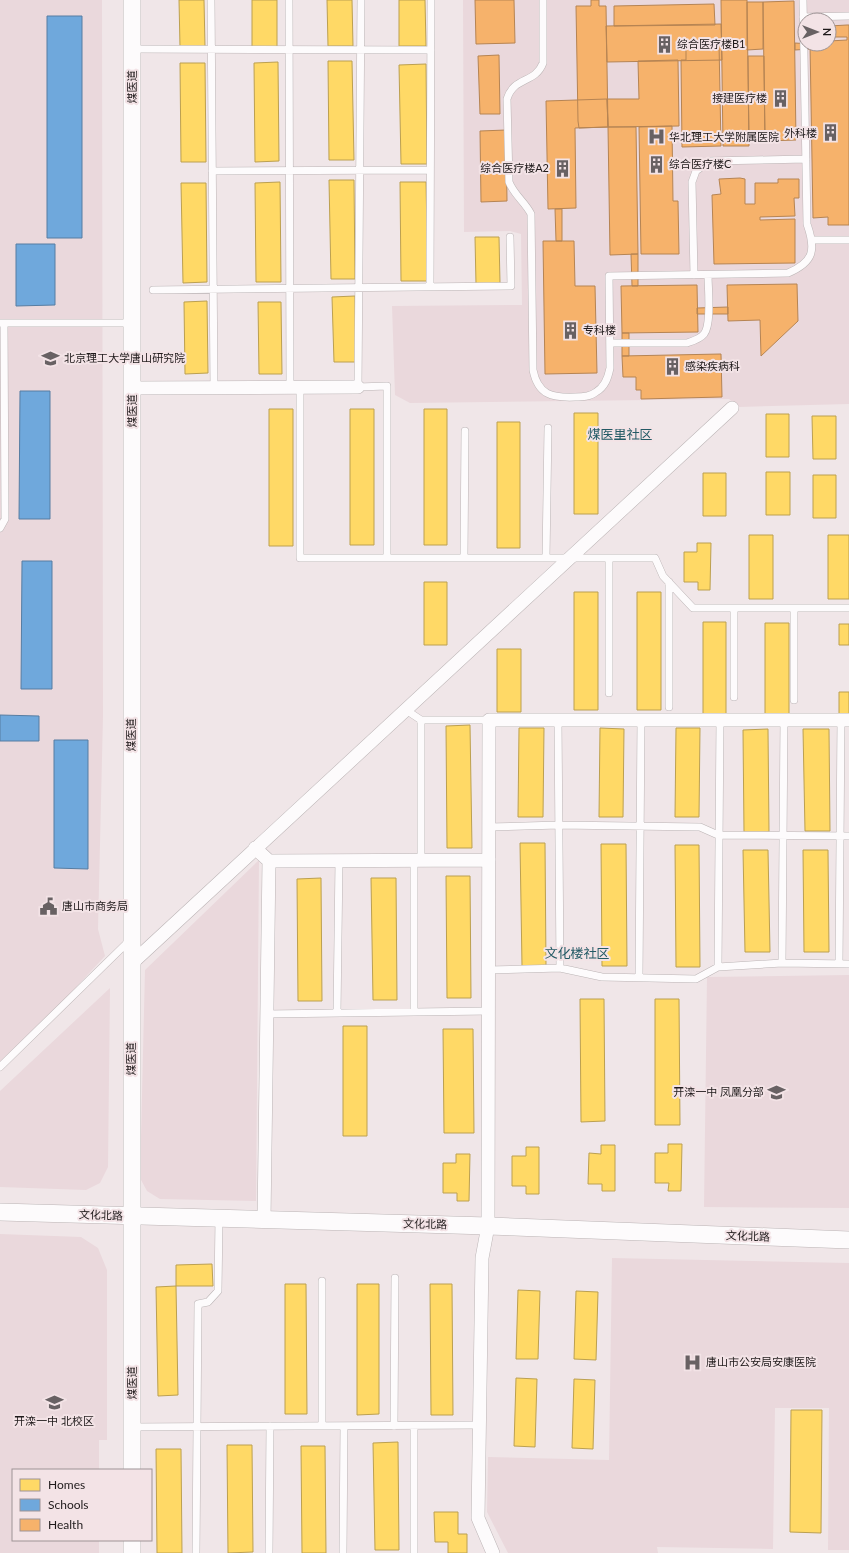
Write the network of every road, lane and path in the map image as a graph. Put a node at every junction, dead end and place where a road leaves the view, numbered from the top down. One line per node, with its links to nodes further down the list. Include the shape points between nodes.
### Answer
1 (132, 0): 11 (street, 煤医道)
2 (211, 0): 12 (lane)
3 (289, 0): 13 (lane)
4 (361, 0): 14 (lane)
5 (431, 0): 15 (lane)
6 (542, 0): 34 (lane, via 543,63 533,78 519,82 513,88 508,99 509,182 513,192 530,214 533,370 539,386 549,395 559,398 584,397 596,392 604,386 609,373)
7 (803, 0): 8 (lane)
8 (803, 12)
9 (837, 16): 10 (lane)
10 (849, 16)
11 (132, 49): 12 (lane); 33 (street, 煤医道)
12 (211, 49): 13 (lane); 20 (lane)
13 (289, 50): 14 (lane); 21 (lane)
14 (360, 50): 15 (lane); 18 (lane)
15 (431, 50): 19 (lane)
16 (804, 52): 17 (lane)
17 (806, 159): 23 (lane, via 807,224); 25 (lane, via 710,161 696,171 692,182)
18 (360, 170): 19 (lane); 21 (lane); 28 (lane)
19 (430, 170): 27 (lane)
20 (212, 171): 21 (lane); 30 (lane)
21 (290, 171): 29 (lane)
22 (510, 237): 27 (lane, via 511,286)
23 (812, 240): 24 (lane); 26 (lane, via 808,260 800,268 788,273)
24 (849, 240)
25 (694, 275): 26 (lane); 34 (lane, via 609,276)
26 (708, 275): 34 (lane, via 708,326 697,340 687,343)
27 (430, 286): 28 (lane)
28 (359, 287): 29 (lane); 35 (lane)
29 (290, 288): 30 (lane); 38 (lane)
30 (213, 289): 31 (lane); 37 (lane)
31 (152, 290)
32 (2, 323): 33 (lane); 42 (lane, via 4,518)
33 (132, 323): 36 (street, 煤医道)
34 (610, 343)
35 (358, 387): 38 (street); 43 (lane, via 387,386)
36 (132, 388): 37 (street); 76 (street, 煤医道)
37 (214, 388): 38 (street)
38 (295, 388): 43 (lane, via 300,558)
39 (732, 408): 46 (street)
40 (548, 428): 45 (lane)
41 (465, 431): 44 (lane)
42 (0, 528)
43 (387, 558): 44 (lane)
44 (464, 558): 45 (lane)
45 (546, 558): 46 (lane)
46 (570, 558): 47 (lane); 56 (street)
47 (609, 558): 48 (lane, via 656,558); 52 (lane)
48 (669, 582): 49 (lane, via 693,608); 55 (lane)
49 (734, 608): 50 (lane); 53 (lane)
50 (794, 608): 51 (lane); 54 (lane)
51 (849, 608)
52 (609, 692)
53 (734, 696)
54 (794, 700)
55 (669, 707)
56 (406, 710): 57 (lane); 71 (street)
57 (421, 720): 58 (lane); 72 (lane)
58 (489, 720): 59 (street); 66 (street)
59 (558, 720): 60 (street); 64 (lane)
60 (641, 720): 61 (street); 65 (lane)
61 (720, 720): 62 (street); 67 (lane)
62 (784, 720): 63 (street); 68 (lane)
63 (845, 720): 69 (lane)
64 (559, 825): 65 (lane); 66 (lane); 82 (lane)
65 (640, 826): 67 (lane, via 700,827); 84 (lane)
66 (489, 827): 73 (street)
67 (718, 835): 68 (lane); 81 (lane)
68 (783, 836): 69 (lane); 77 (lane)
69 (840, 836): 70 (lane); 79 (lane)
70 (849, 836)
71 (255, 848): 74 (street); 78 (street)
72 (418, 860): 73 (street); 75 (street); 85 (lane)
73 (489, 860): 83 (street)
74 (269, 861): 75 (street); 88 (street)
75 (339, 861): 87 (lane)
76 (131, 940): 78 (street, 煤医道); 89 (lane)
77 (782, 963): 79 (lane); 81 (lane)
78 (131, 964): 91 (street, 煤医道)
79 (839, 964): 80 (lane)
80 (849, 964)
81 (718, 967): 84 (lane, via 696,979)
82 (560, 968): 83 (lane); 84 (lane, via 602,977)
83 (489, 970): 86 (street)
84 (639, 978)
85 (414, 1012): 86 (lane); 87 (lane)
86 (489, 1012): 94 (street)
87 (337, 1013): 88 (lane)
88 (267, 1014): 93 (street)
89 (0, 1067)
90 (0, 1212): 91 (street, 文化北路)
91 (131, 1216): 92 (street, 文化北路); 104 (street, 煤医道)
92 (219, 1219): 93 (street, 文化北路); 105 (lane, via 218,1291 208,1302 198,1304)
93 (264, 1220): 94 (street, 文化北路)
94 (488, 1226): 95 (street, 文化北路); 98 (street, via 482,1258)
95 (849, 1240)
96 (395, 1278): 102 (lane)
97 (322, 1281): 100 (lane)
98 (479, 1425): 103 (lane); 113 (street, via 478,1518)
99 (270, 1426): 100 (lane); 105 (lane); 110 (lane)
100 (322, 1426): 101 (lane)
101 (344, 1426): 102 (lane); 111 (lane)
102 (394, 1426): 103 (lane)
103 (414, 1426): 112 (lane)
104 (132, 1427): 105 (lane); 106 (street, 煤医道)
105 (196, 1427): 109 (lane)
106 (132, 1469)
107 (132, 1541): 108 (street)
108 (132, 1553)
109 (196, 1553)
110 (269, 1553)
111 (343, 1553)
112 (414, 1553)
113 (493, 1553)

